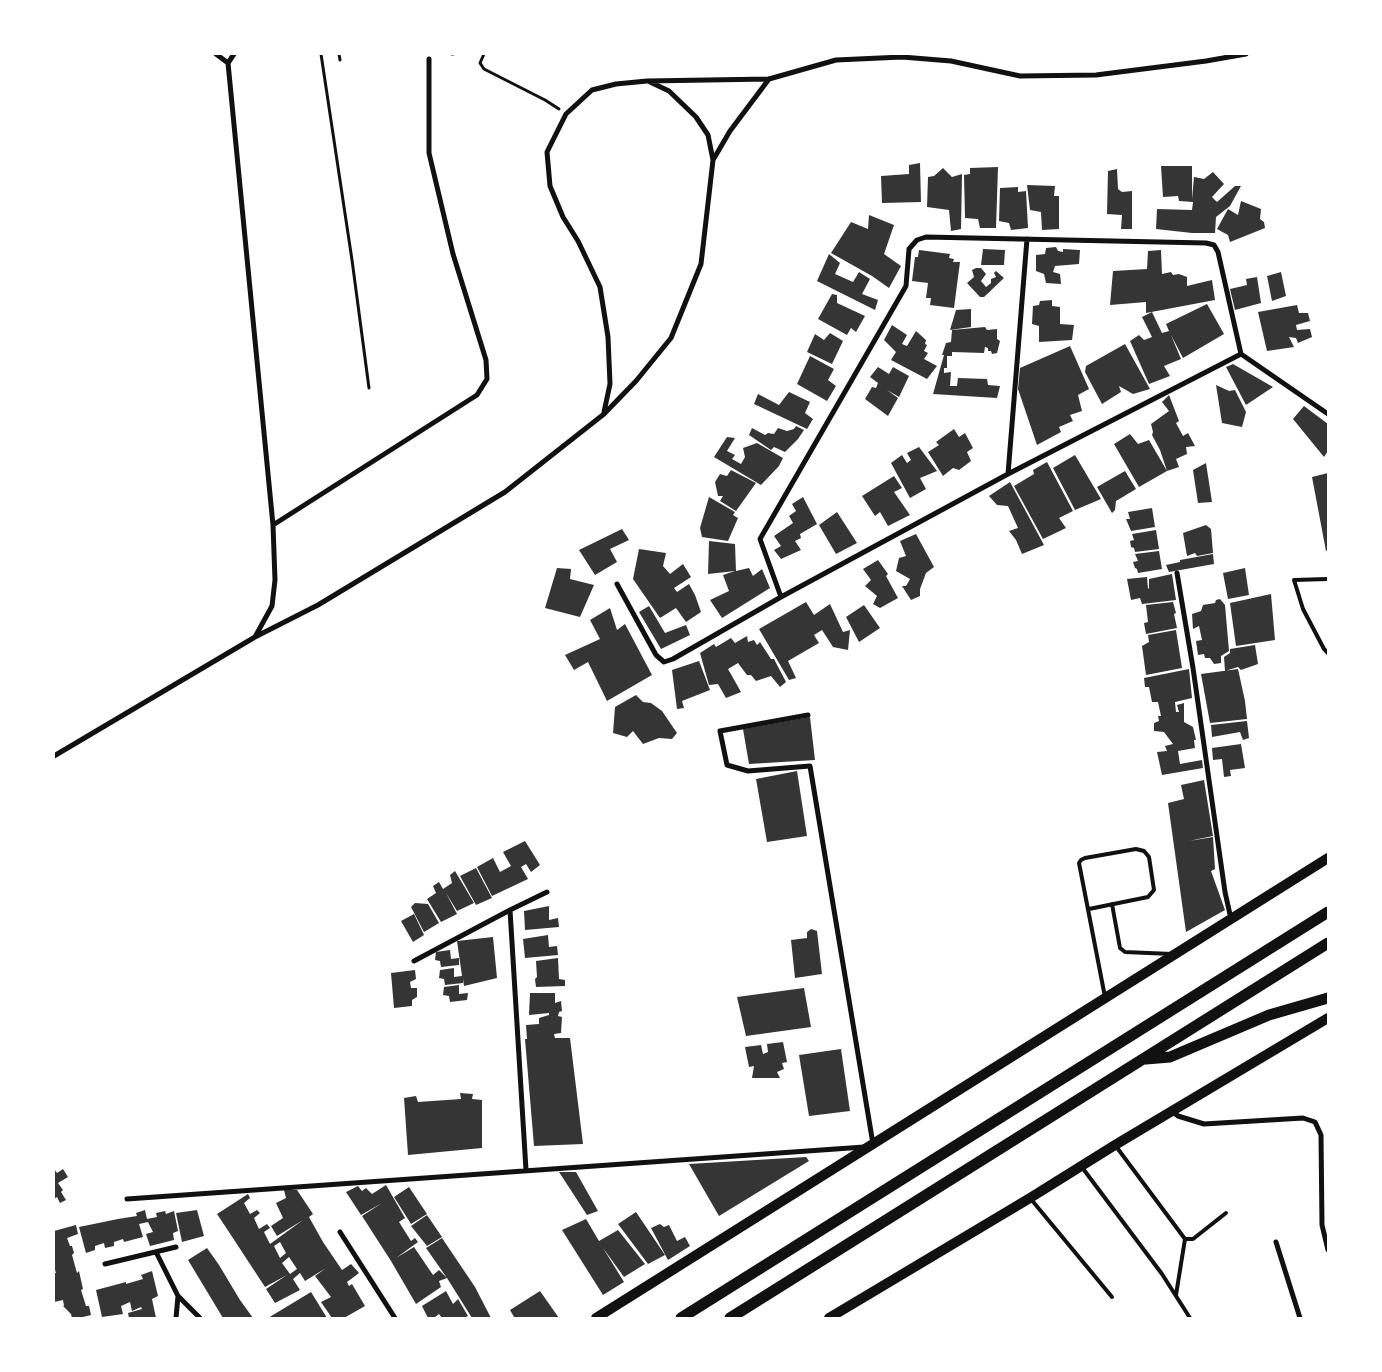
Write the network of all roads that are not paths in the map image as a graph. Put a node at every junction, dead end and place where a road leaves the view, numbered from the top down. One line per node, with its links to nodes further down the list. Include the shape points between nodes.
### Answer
1 (216, 54): 5 (street)
2 (234, 54): 5 (street)
3 (1246, 54): 6 (street, via 1096,75 1020,76 951,61 902,57 836,60)
4 (429, 59): 14 (street, via 429,153 453,254 486,360 487,379 477,395)
5 (228, 63): 14 (street)
6 (769, 79): 7 (street); 8 (street, via 730,131)
7 (647, 81): 8 (street, via 670,91 696,117 708,135); 11 (street, via 592,90 566,114 548,152 550,186 600,287 608,337 610,384)
8 (713, 160): 11 (street, via 701,264 671,338)
9 (1027, 238): 10 (street, via 1214,245); 13 (street); 18 (street, via 926,237 917,240 909,249 906,286 760,539)
10 (1241, 354): 12 (street); 13 (street)
11 (604, 414): 19 (street, via 505,492 318,605)
12 (1328, 414)
13 (1008, 474): 18 (street)
14 (273, 524): 19 (street, via 276,580 272,606)
15 (1177, 573): 29 (street)
16 (1328, 580): 20 (lane, via 1294,580 1302,609)
17 (617, 584): 18 (street, via 656,655 664,662)
18 (781, 598)
19 (255, 637): 22 (street)
20 (1328, 653)
21 (808, 715): 38 (street, via 720,731 727,765 748,771 810,766)
22 (54, 756)
23 (1328, 858): 29 (main road)
24 (547, 892): 27 (street)
25 (1112, 904): 26 (lane); 26 (lane, via 1152,894 1148,857 1144,851 1136,849 1081,860); 31 (lane, via 1120,948 1125,952)
26 (1089, 909): 33 (lane)
27 (510, 910): 32 (street); 41 (street)
28 (1328, 912): 59 (main road)
29 (1231, 919): 31 (main road)
30 (1328, 943): 36 (main road)
31 (1176, 954): 33 (main road)
32 (414, 962)
33 (1106, 998): 38 (main road)
34 (1328, 998): 36 (main road, via 1269,1015 1170,1057)
35 (1328, 1018): 37 (main road)
36 (1144, 1059): 60 (main road)
37 (1173, 1112): 39 (main road); 49 (street, via 1204,1124 1303,1118 1315,1122 1321,1135 1322,1225)
38 (871, 1145): 41 (street); 58 (main road)
39 (1115, 1145): 40 (main road); 46 (lane)
40 (1081, 1166): 42 (main road); 52 (lane)
41 (526, 1170): 43 (street)
42 (1030, 1198): 54 (lane); 61 (main road)
43 (127, 1199)
44 (1226, 1212): 46 (lane, via 1193,1239)
45 (340, 1232): 57 (street)
46 (1186, 1239): 52 (lane)
47 (1276, 1242): 63 (street)
48 (176, 1247): 50 (street)
49 (1328, 1250)
50 (156, 1252): 51 (street); 53 (street)
51 (105, 1264)
52 (1176, 1295): 62 (lane)
53 (178, 1296): 55 (street); 56 (street)
54 (1112, 1298)
55 (176, 1318)
56 (200, 1318)
57 (396, 1318)
58 (596, 1318)
59 (681, 1318)
60 (730, 1318)
61 (829, 1318)
62 (1190, 1318)
63 (1300, 1318)

